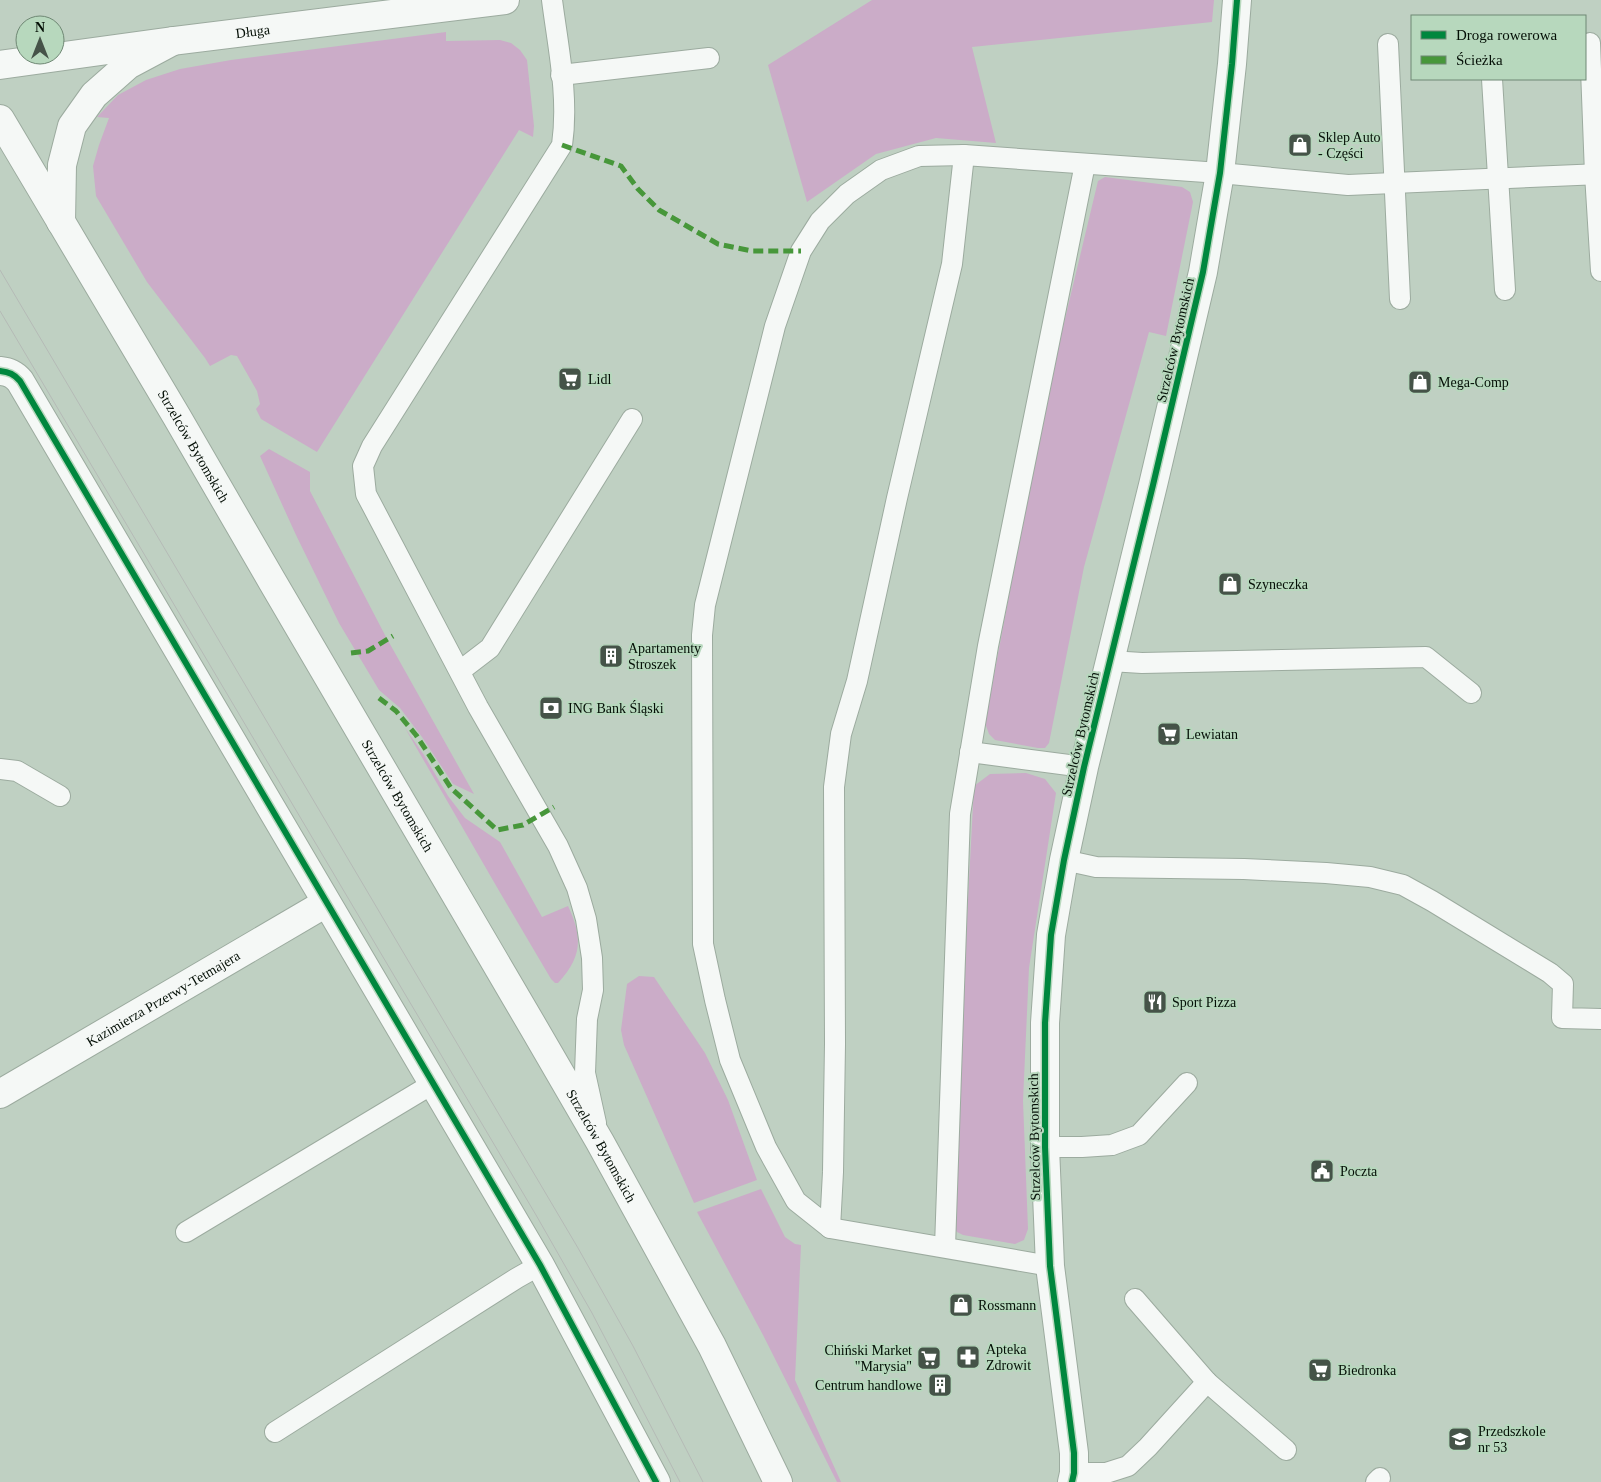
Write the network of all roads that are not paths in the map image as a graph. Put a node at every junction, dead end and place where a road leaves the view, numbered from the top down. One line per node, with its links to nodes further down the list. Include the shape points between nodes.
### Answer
1 (505, 0): 4 (main road, Długa)
2 (552, 0): 9 (lane)
3 (1237, 0): 14 (main road, Strzelców Bytomskich)
4 (174, 41): 8 (main road, Długa); 18 (main road, via 128,65 94,95 72,126 62,165)
5 (1590, 42): 15 (lane)
6 (1388, 44): 17 (lane)
7 (709, 58): 9 (lane)
8 (0, 65)
9 (561, 75): 25 (lane, via 565,126 562,145 372,446 363,466 366,494)
10 (1492, 80): 16 (lane)
11 (0, 119): 18 (main road, Strzelców Bytomskich)
12 (964, 155): 13 (lane); 39 (lane, via 952,264 857,681 841,734 834,787 836,1044); 39 (lane, via 919,156 881,170 847,194 820,221 801,251 775,326 704,604 703,944 730,1060 766,1147 796,1201)
13 (1086, 164): 14 (lane); 27 (lane, via 988,646)
14 (1220, 173): 17 (lane, via 1348,185); 24 (main road, Strzelców Bytomskich, via 1203,272)
15 (1598, 174): 16 (lane); 19 (lane)
16 (1498, 178): 17 (lane); 20 (lane)
17 (1395, 183): 21 (lane)
18 (61, 222): 37 (main road, Strzelców Bytomskich)
19 (1601, 271)
20 (1506, 290)
21 (1400, 299)
22 (0, 371): 32 (main road, via 14,375 20,381)
23 (632, 419): 25 (lane, via 490,648)
24 (1110, 661): 26 (lane, via 1426,657); 28 (main road, Strzelców Bytomskich)
25 (460, 671): 37 (lane, via 558,846 577,888 592,958 593,990 587,1019 585,1073)
26 (1472, 693)
27 (970, 752): 28 (lane); 41 (lane, via 960,814)
28 (1084, 767): 31 (main road, Strzelców Bytomskich)
29 (0, 769): 30 (lane, via 17,771)
30 (60, 796)
31 (1064, 860): 33 (lane, via 1096,867 1326,873 1370,877 1403,885 1550,973 1563,984 1562,1018); 38 (main road, Strzelców Bytomskich, via 1052,935 1045,1023)
32 (326, 903): 34 (main road); 36 (main road, Kazimierza Przerwy-Tetmajera)
33 (1601, 1019)
34 (434, 1083): 40 (lane); 42 (main road)
35 (1187, 1083): 38 (lane, via 1139,1135 1112,1145)
36 (0, 1094)
37 (600, 1142): 50 (main road, Strzelców Bytomskich, via 712,1346)
38 (1045, 1147): 43 (main road, Strzelców Bytomskich)
39 (830, 1228): 41 (lane)
40 (186, 1232)
41 (945, 1248): 43 (lane)
42 (540, 1265): 46 (lane); 49 (main road)
43 (1050, 1266): 48 (main road, Strzelców Bytomskich, via 1074,1453)
44 (1135, 1299): 45 (lane)
45 (1207, 1382): 47 (lane); 48 (lane, via 1128,1466)
46 (275, 1432)
47 (1286, 1450)
48 (1073, 1478)
49 (656, 1482)
50 (778, 1482)

